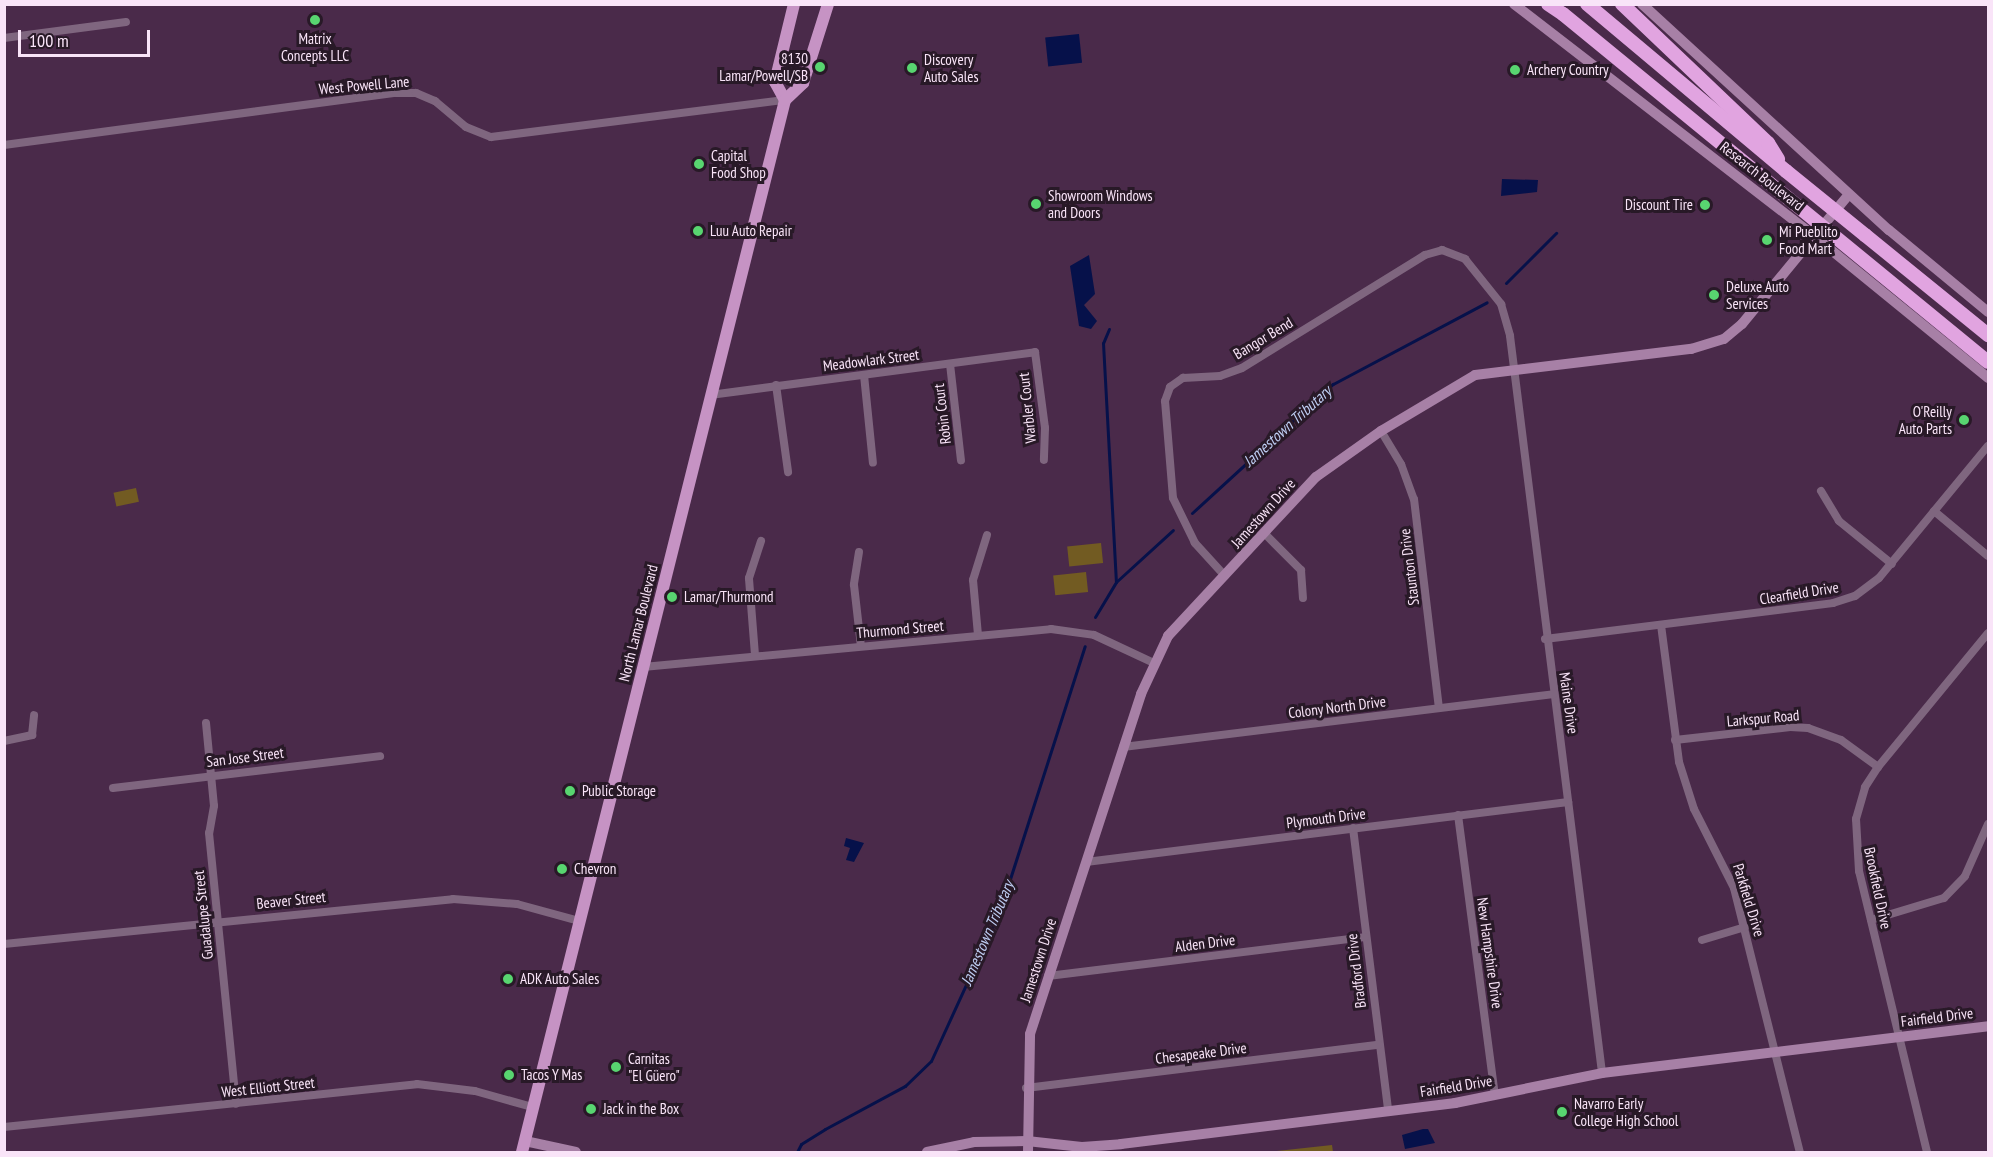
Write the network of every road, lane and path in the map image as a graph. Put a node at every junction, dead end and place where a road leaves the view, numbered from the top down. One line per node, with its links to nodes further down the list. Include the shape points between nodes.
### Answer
1 (828, 4): 11 (main road, North Lamar Boulevard, via 803,83)
2 (1514, 4): 16 (street, Research Boulevard)
3 (1548, 4): 8 (highway)
4 (1587, 4): 13 (highway)
5 (1622, 4): 13 (highway, via 1768,143)
6 (1642, 4): 14 (street)
7 (794, 6): 11 (main road, via 775,82)
8 (1558, 9): 22 (highway, bridge)
9 (126, 22): 10 (street)
10 (4, 38)
11 (785, 100): 12 (street, West Powell Lane, via 491,137 466,127 435,101 416,93 396,93); 28 (main road, North Lamar Boulevard)
12 (4, 145)
13 (1786, 171): 19 (highway, bridge)
14 (1849, 194): 15 (street, Jamestown Drive); 18 (street)
15 (1823, 224): 16 (street, Jamestown Drive); 17 (street)
16 (1814, 236): 17 (street, Research Boulevard); 24 (street, Jamestown Drive, via 1742,324 1724,339 1691,348)
17 (1826, 245): 26 (street, Research Boulevard)
18 (1989, 312)
19 (1989, 335)
20 (1510, 336): 24 (street, Maine Drive); 43 (street, Bangor Bend, via 1501,304 1492,289 1465,259 1442,250 1425,255 1242,368 1220,376 1177,381 1165,401 1173,498 1195,543)
21 (1035, 352): 23 (street, Meadowlark Street); 32 (street, Warbler Court, via 1045,428)
22 (1989, 362)
23 (950, 364): 25 (street, Meadowlark Street); 31 (street, Robin Court)
24 (1515, 369): 29 (street, Jamestown Drive, via 1475,375 1457,383); 48 (street, Maine Drive)
25 (864, 375): 27 (street, Meadowlark Street); 33 (street)
26 (1989, 378)
27 (776, 385): 28 (street, Meadowlark Street); 34 (street)
28 (710, 395): 52 (main road, North Lamar Boulevard)
29 (1381, 431): 37 (street, Jamestown Drive, via 1316,477); 54 (street, Staunton Drive, via 1401,464 1414,499)
30 (1989, 446): 36 (street, Clearfield Drive)
31 (961, 460)
32 (1044, 460)
33 (873, 463)
34 (788, 472)
35 (1821, 491): 42 (street, via 1839,521)
36 (1934, 512): 41 (street); 42 (street, Clearfield Drive)
37 (1265, 534): 43 (street, Jamestown Drive); 44 (street, via 1301,570)
38 (987, 535): 47 (street, via 973,580)
39 (761, 541): 50 (street, via 749,578)
40 (860, 552): 49 (street, via 854,585)
41 (1989, 556)
42 (1892, 564): 45 (street, Clearfield Drive, via 1867,588 1839,602)
43 (1225, 576): 51 (street, Jamestown Drive, via 1168,636)
44 (1303, 598)
45 (1661, 626): 48 (street, Clearfield Drive); 58 (street, Parkfield Drive)
46 (1989, 633): 61 (street, Brookfield Drive)
47 (978, 635): 49 (street, Thurmond Street); 51 (street, Thurmond Street, via 1068,628 1107,640)
48 (1545, 639): 53 (street, Maine Drive)
49 (861, 646): 50 (street, Thurmond Street)
50 (755, 656): 52 (street, Thurmond Street)
51 (1152, 662): 59 (street, Jamestown Drive)
52 (643, 667): 71 (main road, North Lamar Boulevard)
53 (1554, 694): 54 (street, Colony North Drive); 64 (street, Maine Drive)
54 (1439, 708): 59 (street, Colony North Drive)
55 (34, 715): 57 (street, via 32,735)
56 (206, 723): 62 (street, Guadalupe Street)
57 (4, 741)
58 (1676, 741): 61 (street, Larkspur Road, via 1808,728 1841,740); 72 (street, Parkfield Drive, via 1691,801 1729,873)
59 (1124, 747): 68 (street, Jamestown Drive)
60 (380, 756): 62 (street, San Jose Street)
61 (1878, 767): 69 (street, Brookfield Drive, via 1858,805 1855,837)
62 (213, 774): 63 (street, San Jose Street); 70 (street, Guadalupe Street, via 214,806 209,832)
63 (113, 788)
64 (1568, 802): 65 (street, Plymouth Drive); 81 (street, Maine Drive)
65 (1458, 815): 67 (street, Plymouth Drive); 83 (street, New Hampshire Drive)
66 (1989, 824): 69 (street, via 1965,876 1944,898)
67 (1353, 828): 68 (street, Plymouth Drive); 73 (street, Bradford Drive)
68 (1086, 862): 76 (street, Jamestown Drive)
69 (1871, 920): 78 (street, Brookfield Drive)
70 (217, 921): 71 (street, Beaver Street, via 453,899 517,904); 75 (street, Beaver Street); 84 (street, Guadalupe Street)
71 (579, 921): 85 (main road, North Lamar Boulevard)
72 (1745, 927): 74 (street); 80 (street, Parkfield Drive)
73 (1365, 937): 76 (street, Alden Drive); 79 (street, Bradford Drive)
74 (1702, 940)
75 (4, 944)
76 (1048, 976): 82 (street, Jamestown Drive, via 1030,1034)
77 (1989, 1026): 78 (street, Fairfield Drive)
78 (1899, 1037): 80 (street, Fairfield Drive); 93 (street, Brookfield Drive)
79 (1378, 1045): 82 (street, Chesapeake Drive); 86 (street, Bradford Drive)
80 (1776, 1052): 81 (street, Fairfield Drive); 92 (street, Parkfield Drive)
81 (1602, 1073): 83 (street, Fairfield Drive)
82 (1026, 1088): 89 (street, Jamestown Drive)
83 (1496, 1095): 86 (street, Fairfield Drive)
84 (236, 1104): 85 (street, West Elliott Street, via 417,1084 475,1091); 87 (street, West Elliott Street)
85 (532, 1107): 88 (main road, North Lamar Boulevard)
86 (1388, 1110): 89 (street, Fairfield Drive, via 1097,1146)
87 (4, 1127)
88 (523, 1147): 90 (street)
89 (1028, 1147): 91 (street, Fairfield Drive, via 959,1143)
90 (576, 1152)
91 (927, 1152)
92 (1800, 1152)
93 (1927, 1152)

